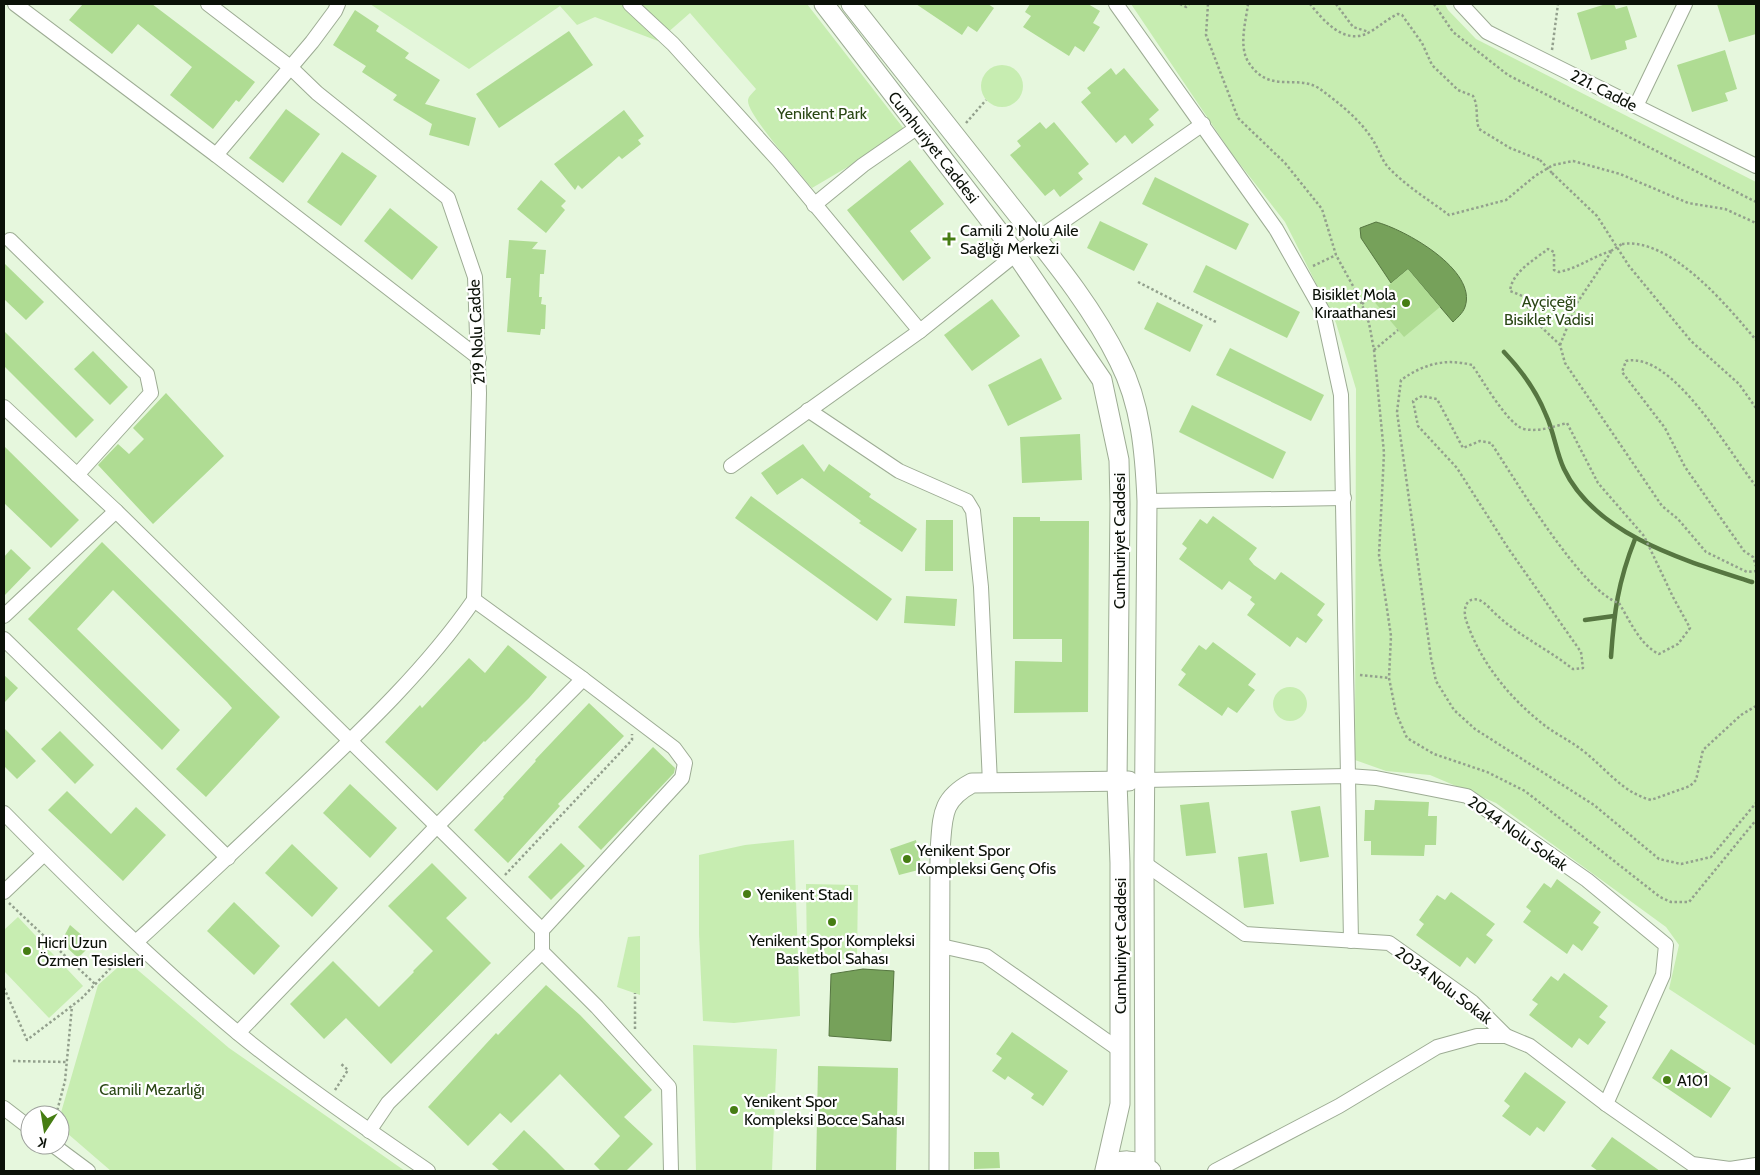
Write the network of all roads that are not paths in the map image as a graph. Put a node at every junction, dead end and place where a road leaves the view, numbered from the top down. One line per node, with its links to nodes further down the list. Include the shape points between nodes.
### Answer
1 (16, 4): 14 (street)
2 (208, 4): 10 (street, 219 Nolu Cadde)
3 (338, 4): 10 (street, via 312,42)
4 (630, 4): 16 (street, via 673,44 778,160)
5 (824, 4): 13 (street, Cumhuriyet Caddesi)
6 (851, 4): 17 (street, Cumhuriyet Caddesi)
7 (1116, 4): 12 (street)
8 (1461, 4): 11 (street, 221. Cadde, via 1487,32)
9 (1686, 4): 11 (street)
10 (290, 66): 14 (street); 21 (street, 219 Nolu Cadde, via 316,93 448,198 474,277)
11 (1636, 106): 15 (street, 221. Cadde)
12 (1203, 124): 17 (street); 26 (street, via 1276,229 1324,312 1341,395)
13 (918, 127): 16 (street, via 862,165); 19 (street, Cumhuriyet Caddesi)
14 (216, 155): 21 (street)
15 (1756, 166)
16 (814, 205): 20 (street)
17 (1037, 239): 19 (street); 27 (street, Cumhuriyet Caddesi, via 1091,312 1120,362 1138,415 1145,454)
18 (6, 240): 25 (street, via 147,374 151,393)
19 (1016, 254): 20 (street); 36 (street, Cumhuriyet Caddesi, via 1102,380 1113,427 1119,460 1120,504)
20 (920, 331): 23 (street)
21 (479, 358): 29 (street, 219 Nolu Cadde)
22 (4, 407): 25 (street)
23 (808, 410): 24 (street); 37 (street, via 899,471 968,502 973,511 981,587)
24 (731, 466)
25 (76, 475): 28 (street)
26 (1344, 498): 27 (street); 34 (street)
27 (1147, 501): 35 (street, Cumhuriyet Caddesi)
28 (116, 511): 30 (street); 33 (street)
29 (474, 600): 32 (street); 33 (street, via 458,624)
30 (4, 616)
31 (4, 639): 41 (street)
32 (584, 679): 39 (street); 44 (street, via 674,748 685,763 682,778)
33 (350, 741): 39 (street); 41 (street)
34 (1348, 776): 35 (street, 2044 Nolu Sokak); 45 (street); 52 (street, 2044 Nolu Sokak, via 1376,778 1468,796 1587,880 1666,945 1663,975)
35 (1145, 780): 36 (street); 42 (street, Cumhuriyet Caddesi)
36 (1117, 782): 37 (street); 51 (street, Cumhuriyet Caddesi)
37 (990, 783): 47 (street, via 972,783 956,792 944,808 940,850)
38 (4, 813): 40 (street)
39 (437, 826): 44 (street); 49 (street)
40 (44, 854): 43 (street); 46 (street)
41 (228, 858): 46 (street)
42 (1144, 863): 45 (street, 2034 Nolu Sokak, via 1245,934); 59 (street, Cumhuriyet Caddesi)
43 (4, 892)
44 (542, 930): 48 (street)
45 (1351, 941): 50 (street, 2034 Nolu Sokak, via 1389,943 1472,1002)
46 (136, 942): 49 (street)
47 (941, 946): 51 (street, via 986,956); 64 (street)
48 (542, 952): 55 (street, via 388,1103); 63 (street, via 669,1088)
49 (238, 1033): 55 (street)
50 (1506, 1036): 52 (street, 2034 Nolu Sokak, via 1530,1046); 66 (street, via 1476,1036 1437,1047 1339,1106)
51 (1121, 1051): 65 (street, Cumhuriyet Caddesi, via 1120,1104)
52 (1606, 1104): 58 (street, 2034 Nolu Sokak)
53 (4, 1108): 54 (street)
54 (20, 1120)
55 (369, 1131): 62 (street)
56 (66, 1155): 61 (street)
57 (1756, 1165): 60 (street)
58 (1689, 1168): 60 (street)
59 (1148, 1169): 65 (street, via 1138,1162 1120,1161)
60 (1711, 1170)
61 (88, 1171)
62 (428, 1171)
63 (671, 1171)
64 (940, 1171)
65 (1105, 1171)
66 (1215, 1171)

